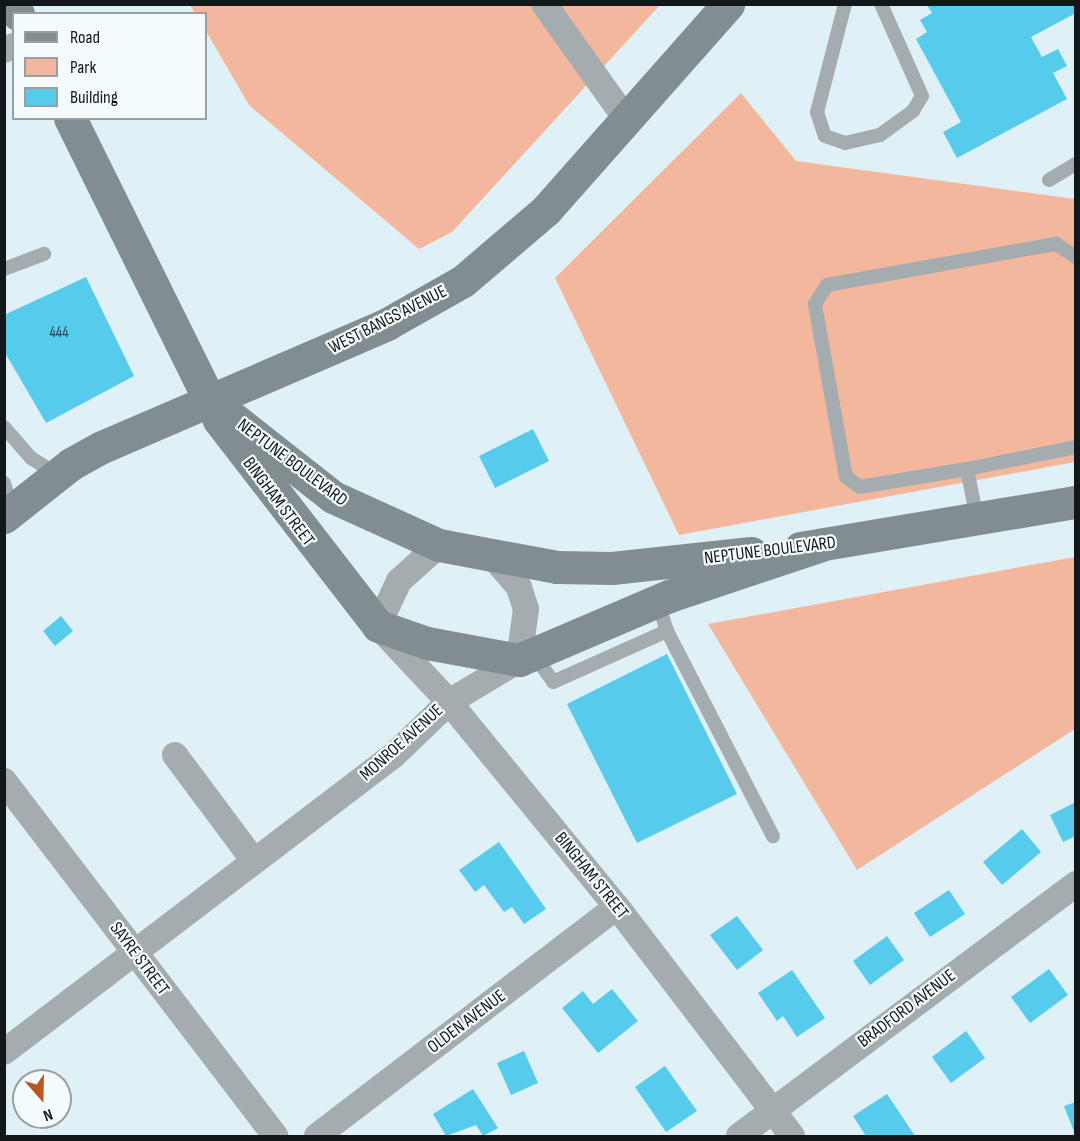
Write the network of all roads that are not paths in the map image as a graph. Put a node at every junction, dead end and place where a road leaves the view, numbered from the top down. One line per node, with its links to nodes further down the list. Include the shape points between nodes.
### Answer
1 (544, 4): 5 (street)
2 (728, 4): 5 (street, WEST BANGS AVENUE)
3 (845, 4): 4 (lane, via 817,112 825,136 845,143 880,135 913,111 922,96)
4 (881, 4)
5 (626, 119): 12 (street, WEST BANGS AVENUE, via 515,242 463,281 387,324)
6 (71, 120): 12 (street, NEPTUNE BOULEVARD)
7 (1076, 164): 8 (lane)
8 (1048, 180)
9 (44, 254): 11 (lane)
10 (1076, 256): 15 (lane, via 1056,244 827,285 815,304 846,477 860,487)
11 (4, 269)
12 (210, 400): 16 (street, WEST BANGS AVENUE, via 102,447); 20 (street, NEPTUNE BOULEVARD, via 333,497); 24 (street, BINGHAM STREET, via 248,464)
13 (4, 427): 16 (lane, via 31,458)
14 (1076, 447): 15 (lane)
15 (967, 469): 19 (lane)
16 (57, 474): 18 (street, WEST BANGS AVENUE)
17 (1076, 502): 19 (street, NEPTUNE BOULEVARD)
18 (7, 504)
19 (976, 519): 21 (street, NEPTUNE BOULEVARD)
20 (439, 545): 22 (street, NEPTUNE BOULEVARD); 24 (street, via 399,581)
21 (821, 545): 22 (street, NEPTUNE BOULEVARD, via 612,568); 23 (street, MONROE AVENUE)
22 (493, 557): 25 (street, via 519,587 526,609)
23 (662, 616): 25 (street, MONROE AVENUE); 29 (lane)
24 (378, 626): 25 (street, via 427,643); 26 (street, BINGHAM STREET)
25 (526, 656): 26 (street, MONROE AVENUE)
26 (449, 702): 30 (street, MONROE AVENUE, via 394,755); 32 (street, BINGHAM STREET)
27 (175, 755): 30 (street)
28 (4, 781): 33 (street, SAYRE STREET)
29 (774, 836)
30 (254, 861): 33 (street, MONROE AVENUE)
31 (1076, 884): 35 (street, BRADFORD AVENUE)
32 (617, 907): 35 (street, BINGHAM STREET); 37 (street, OLDEN AVENUE)
33 (134, 952): 34 (street, MONROE AVENUE); 36 (street, SAYRE STREET)
34 (4, 1052)
35 (772, 1111): 38 (street, BRADFORD AVENUE); 39 (street, BINGHAM STREET)
36 (275, 1137)
37 (317, 1137)
38 (739, 1137)
39 (792, 1137)

